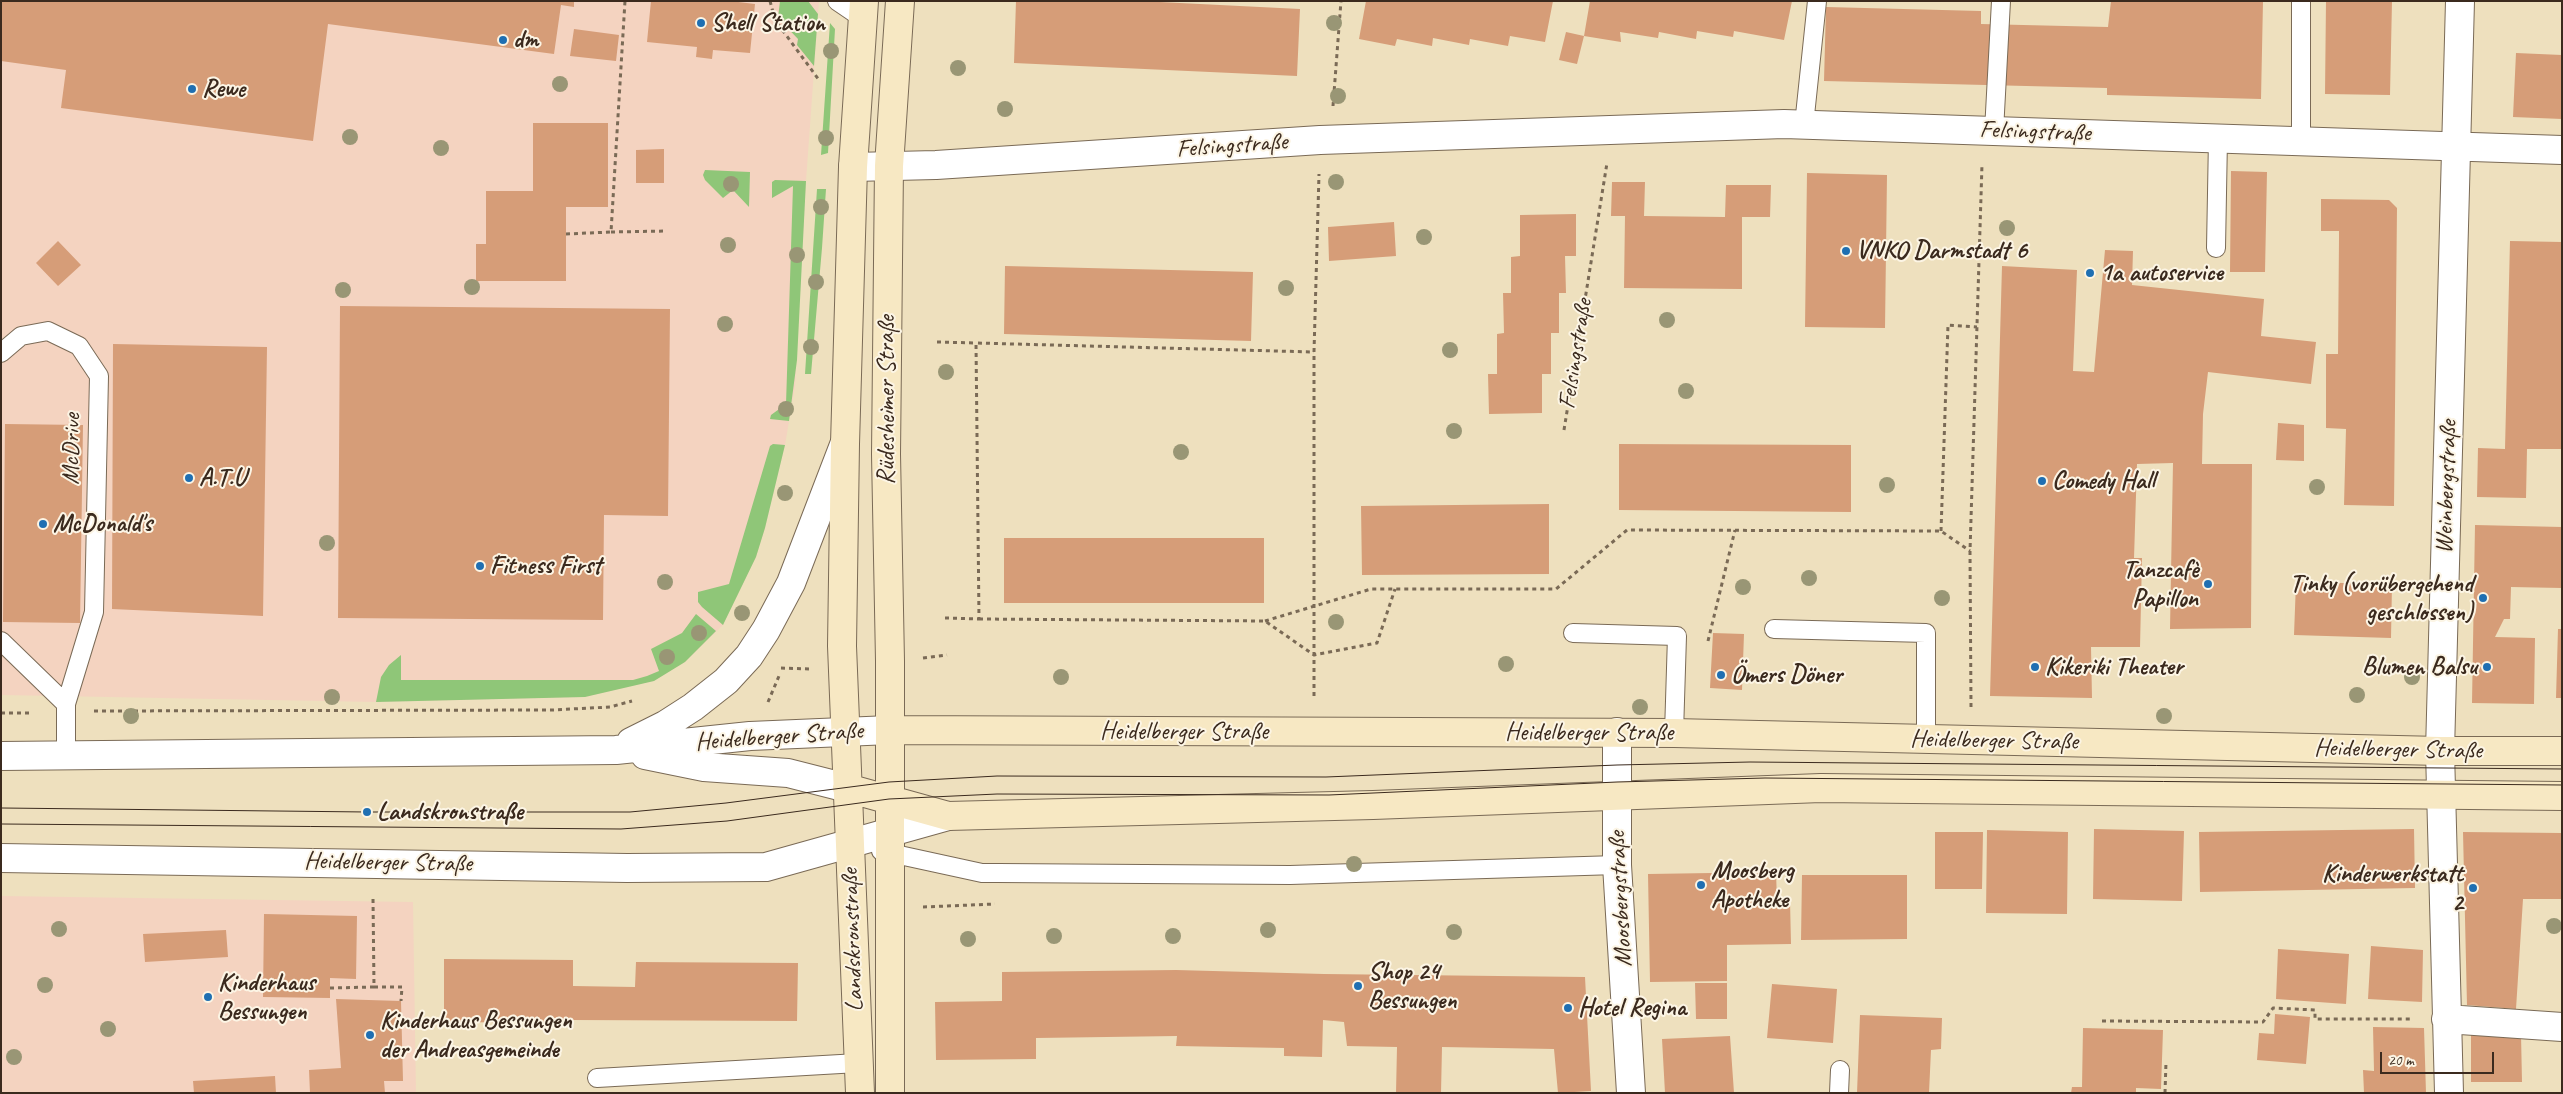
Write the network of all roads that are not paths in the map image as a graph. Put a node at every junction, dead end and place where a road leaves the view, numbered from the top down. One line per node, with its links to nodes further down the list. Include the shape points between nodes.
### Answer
1 (837, 1): 7 (lane)
2 (900, 1): 14 (main road, Rüdesheimer Straße)
3 (1817, 1): 8 (lane)
4 (2001, 1): 9 (lane)
5 (2301, 1): 11 (lane)
6 (2460, 1): 12 (street, Weinbergstraße)
7 (863, 10): 15 (main road, Rüdesheimer Straße)
8 (1804, 125): 9 (street, Felsingstraße); 14 (street, Felsingstraße, via 1320,140)
9 (1989, 131): 10 (street, Felsingstraße)
10 (2218, 138): 11 (street, Felsingstraße); 16 (lane)
11 (2301, 140): 12 (street, Felsingstraße)
12 (2457, 145): 13 (street, Felsingstraße); 29 (street, Weinbergstraße)
13 (2562, 150)
14 (889, 166): 15 (street, Felsingstraße); 23 (main road, Rüdesheimer Straße, via 886,454)
15 (853, 167): 18 (main road, Rüdesheimer Straße)
16 (2216, 248)
17 (1, 353): 22 (lane, McDrive, via 21,336 48,331 79,346 99,376 94,612)
18 (845, 444): 24 (main road, Rüdesheimer Straße, via 842,646); 28 (street, via 791,582 749,656 726,681 693,707)
19 (1774, 629): 27 (lane, via 1926,633)
20 (1574, 633): 26 (lane, via 1677,636)
21 (1, 641): 22 (lane)
22 (66, 707): 32 (lane, McDrive)
23 (890, 730): 24 (street, Heidelberger Straße); 25 (main road, Heidelberger Straße); 37 (main road, Rüdesheimer Straße)
24 (845, 731): 28 (street, Heidelberger Straße, via 750,736); 33 (main road, Rüdesheimer Straße)
25 (1618, 732): 26 (main road, Heidelberger Straße); 34 (street, Moosbergstraße)
26 (1674, 732): 27 (main road, Heidelberger Straße)
27 (1926, 739): 29 (main road, Heidelberger Straße)
28 (616, 750): 32 (street, Heidelberger Straße); 33 (street, Heidelberger Straße, via 704,767 788,773)
29 (2440, 751): 30 (main road, Heidelberger Straße); 35 (street, Weinbergstraße)
30 (2562, 751)
31 (1, 756): 32 (street, Heidelberger Straße)
32 (66, 756)
33 (847, 788): 37 (main road, Heidelberger Straße); 40 (main road, Landskronstraße)
34 (1616, 795): 35 (main road, Heidelberger Straße, via 1821,788); 38 (main road, Heidelberger Straße); 42 (street, Moosbergstraße)
35 (2440, 795): 36 (main road, Heidelberger Straße); 43 (street, Weinbergstraße)
36 (2562, 796)
37 (889, 799): 38 (main road, Heidelberger Straße); 39 (main road, Landskronstraße)
38 (948, 816): 39 (street, Heidelberger Straße)
39 (889, 843): 40 (street, Heidelberger Straße); 42 (lane, via 982,872 998,873 1290,875); 49 (main road, Landskronstraße)
40 (849, 844): 41 (street, Heidelberger Straße, via 766,867 627,868); 45 (main road, Landskronstraße)
41 (1, 858)
42 (1617, 866): 50 (street, Moosbergstraße)
43 (2446, 1019): 44 (street); 52 (street, Weinbergstraße)
44 (2562, 1027)
45 (858, 1064): 47 (lane); 48 (main road, Landskronstraße)
46 (1840, 1070): 51 (lane)
47 (597, 1078)
48 (860, 1093)
49 (890, 1093)
50 (1631, 1093)
51 (1839, 1093)
52 (2449, 1093)

